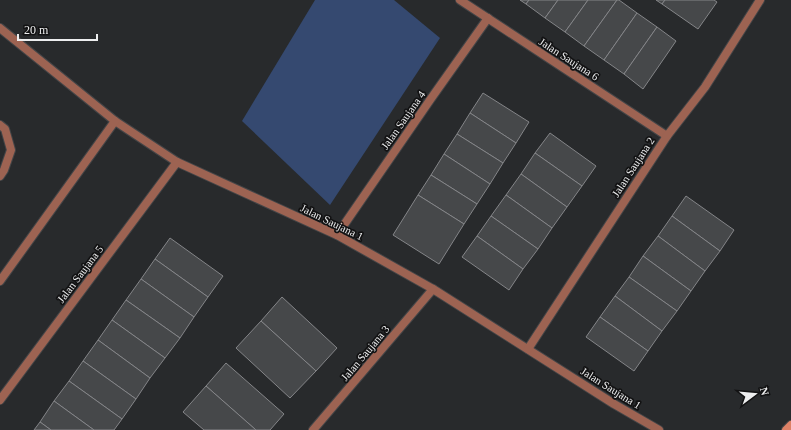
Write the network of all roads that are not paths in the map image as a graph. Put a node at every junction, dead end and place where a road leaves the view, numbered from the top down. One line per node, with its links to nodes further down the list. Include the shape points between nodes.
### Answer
1 (460, 0): 3 (street, Jalan Saujana 6)
2 (760, 0): 7 (street, Jalan Saujana 2, via 705,87)
3 (488, 18): 7 (street, Jalan Saujana 6); 10 (street, Jalan Saujana 4)
4 (0, 28): 5 (street, Jalan Saujana 1)
5 (115, 120): 8 (street, Jalan Saujana 1); 11 (street)
6 (0, 125): 9 (street, via 6,129 11,150)
7 (667, 136): 13 (street, Jalan Saujana 2)
8 (177, 162): 10 (street, Jalan Saujana 1); 14 (street, Jalan Saujana 5)
9 (0, 176)
10 (337, 235): 12 (street, Jalan Saujana 1)
11 (0, 281)
12 (433, 289): 13 (street, Jalan Saujana 1); 16 (street, Jalan Saujana 3)
13 (528, 349): 17 (street, Jalan Saujana 1)
14 (0, 400)
15 (791, 425): 18 (street)
16 (313, 430)
17 (659, 430)
18 (786, 430)

